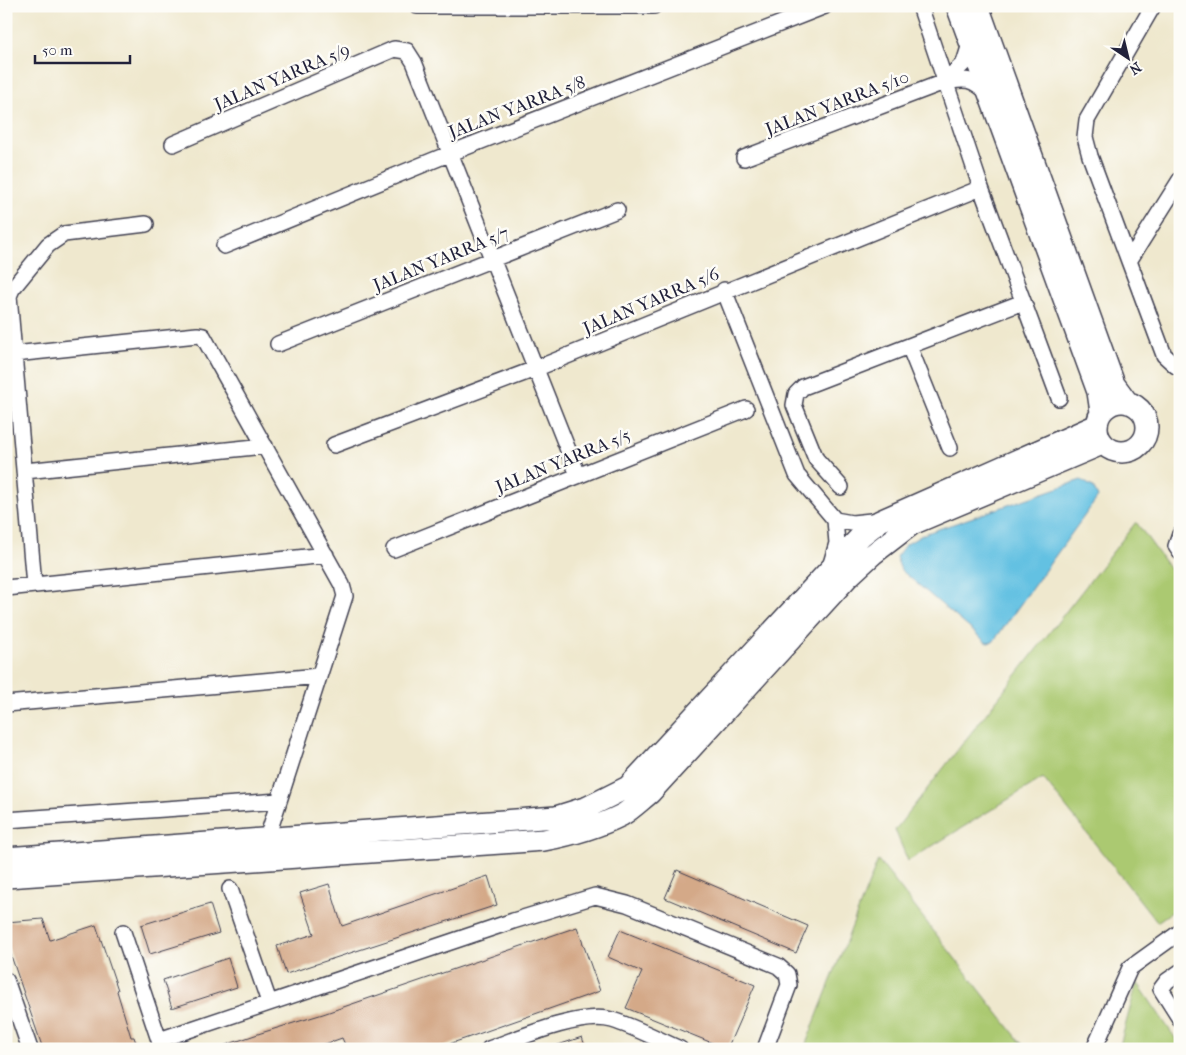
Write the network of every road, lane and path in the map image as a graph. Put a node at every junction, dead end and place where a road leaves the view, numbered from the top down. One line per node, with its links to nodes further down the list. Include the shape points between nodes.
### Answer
1 (417, 6): 2 (street)
2 (654, 6)
3 (825, 6): 12 (street, JALAN YARRA 5/8)
4 (920, 6): 9 (street)
5 (956, 6): 8 (street)
6 (978, 6): 29 (street, via 1114,384)
7 (1153, 6): 20 (street, via 1087,120 1085,137)
8 (970, 44): 9 (street, JALAN YARRA 5/10, via 964,63); 10 (street)
9 (944, 82): 10 (street, JALAN YARRA 5/10, via 962,79 977,82); 13 (street, JALAN YARRA 5/10); 15 (street)
10 (988, 94): 31 (street, via 1098,392)
11 (173, 144): 12 (street, JALAN YARRA 5/9, via 394,49 407,51 414,62)
12 (451, 153): 18 (street, JALAN YARRA 5/8); 19 (street)
13 (744, 158)
14 (1180, 180): 20 (street)
15 (980, 188): 21 (street, JALAN YARRA 5/6); 22 (street)
16 (618, 210): 19 (street, JALAN YARRA 5/7)
17 (146, 224): 25 (street, via 64,234 48,244 12,288)
18 (224, 246)
19 (492, 258): 23 (street, JALAN YARRA 5/7); 27 (street)
20 (1129, 261): 26 (street, via 1164,355)
21 (724, 290): 27 (street, JALAN YARRA 5/6); 39 (street, via 797,475)
22 (1023, 302): 24 (street); 28 (street)
23 (278, 344)
24 (909, 346): 34 (street); 37 (street, via 803,387 796,394 794,405 816,459)
25 (14, 354): 33 (street, via 203,336); 35 (street)
26 (1180, 366)
27 (535, 369): 32 (street, JALAN YARRA 5/6); 36 (street)
28 (1058, 398)
29 (1128, 403): 31 (street, via 1113,404); 31 (street, via 1142,412 1146,420 1145,437 1134,450 1117,452)
30 (746, 409): 36 (street, JALAN YARRA 5/5)
31 (1100, 427): 38 (street); 53 (street, via 912,524 873,554 848,577 650,793 622,814 569,835 544,840)
32 (334, 445)
33 (265, 446): 35 (street); 43 (street)
34 (950, 448)
35 (25, 471): 45 (street)
36 (578, 475): 41 (street, JALAN YARRA 5/5)
37 (841, 487)
38 (885, 519): 39 (street, via 852,523); 44 (street, via 861,536)
39 (835, 520): 44 (street, via 837,543)
40 (1180, 534): 42 (street, via 1176,546)
41 (394, 549)
42 (1180, 552)
43 (326, 556): 45 (street); 47 (street, via 345,596)
44 (828, 570): 51 (street, via 628,787 588,807 556,817)
45 (34, 585): 46 (street)
46 (6, 588)
47 (319, 676): 48 (street); 49 (street)
48 (6, 704)
49 (279, 801): 50 (street); 51 (street)
50 (6, 820)
51 (268, 838): 52 (street)
52 (6, 858)
53 (6, 877)
54 (230, 889): 59 (street)
55 (123, 932): 61 (street)
56 (1180, 932): 66 (street, via 1130,968)
57 (1180, 972): 60 (street, via 1161,989)
58 (6, 980): 62 (street)
59 (269, 1002): 61 (street); 65 (street, via 595,896 627,904 778,966 787,974 789,986)
60 (1180, 1020)
61 (161, 1044)
62 (30, 1049)
63 (489, 1049): 64 (street, via 551,1027 590,1018 610,1020)
64 (680, 1049)
65 (765, 1049)
66 (1094, 1049)

